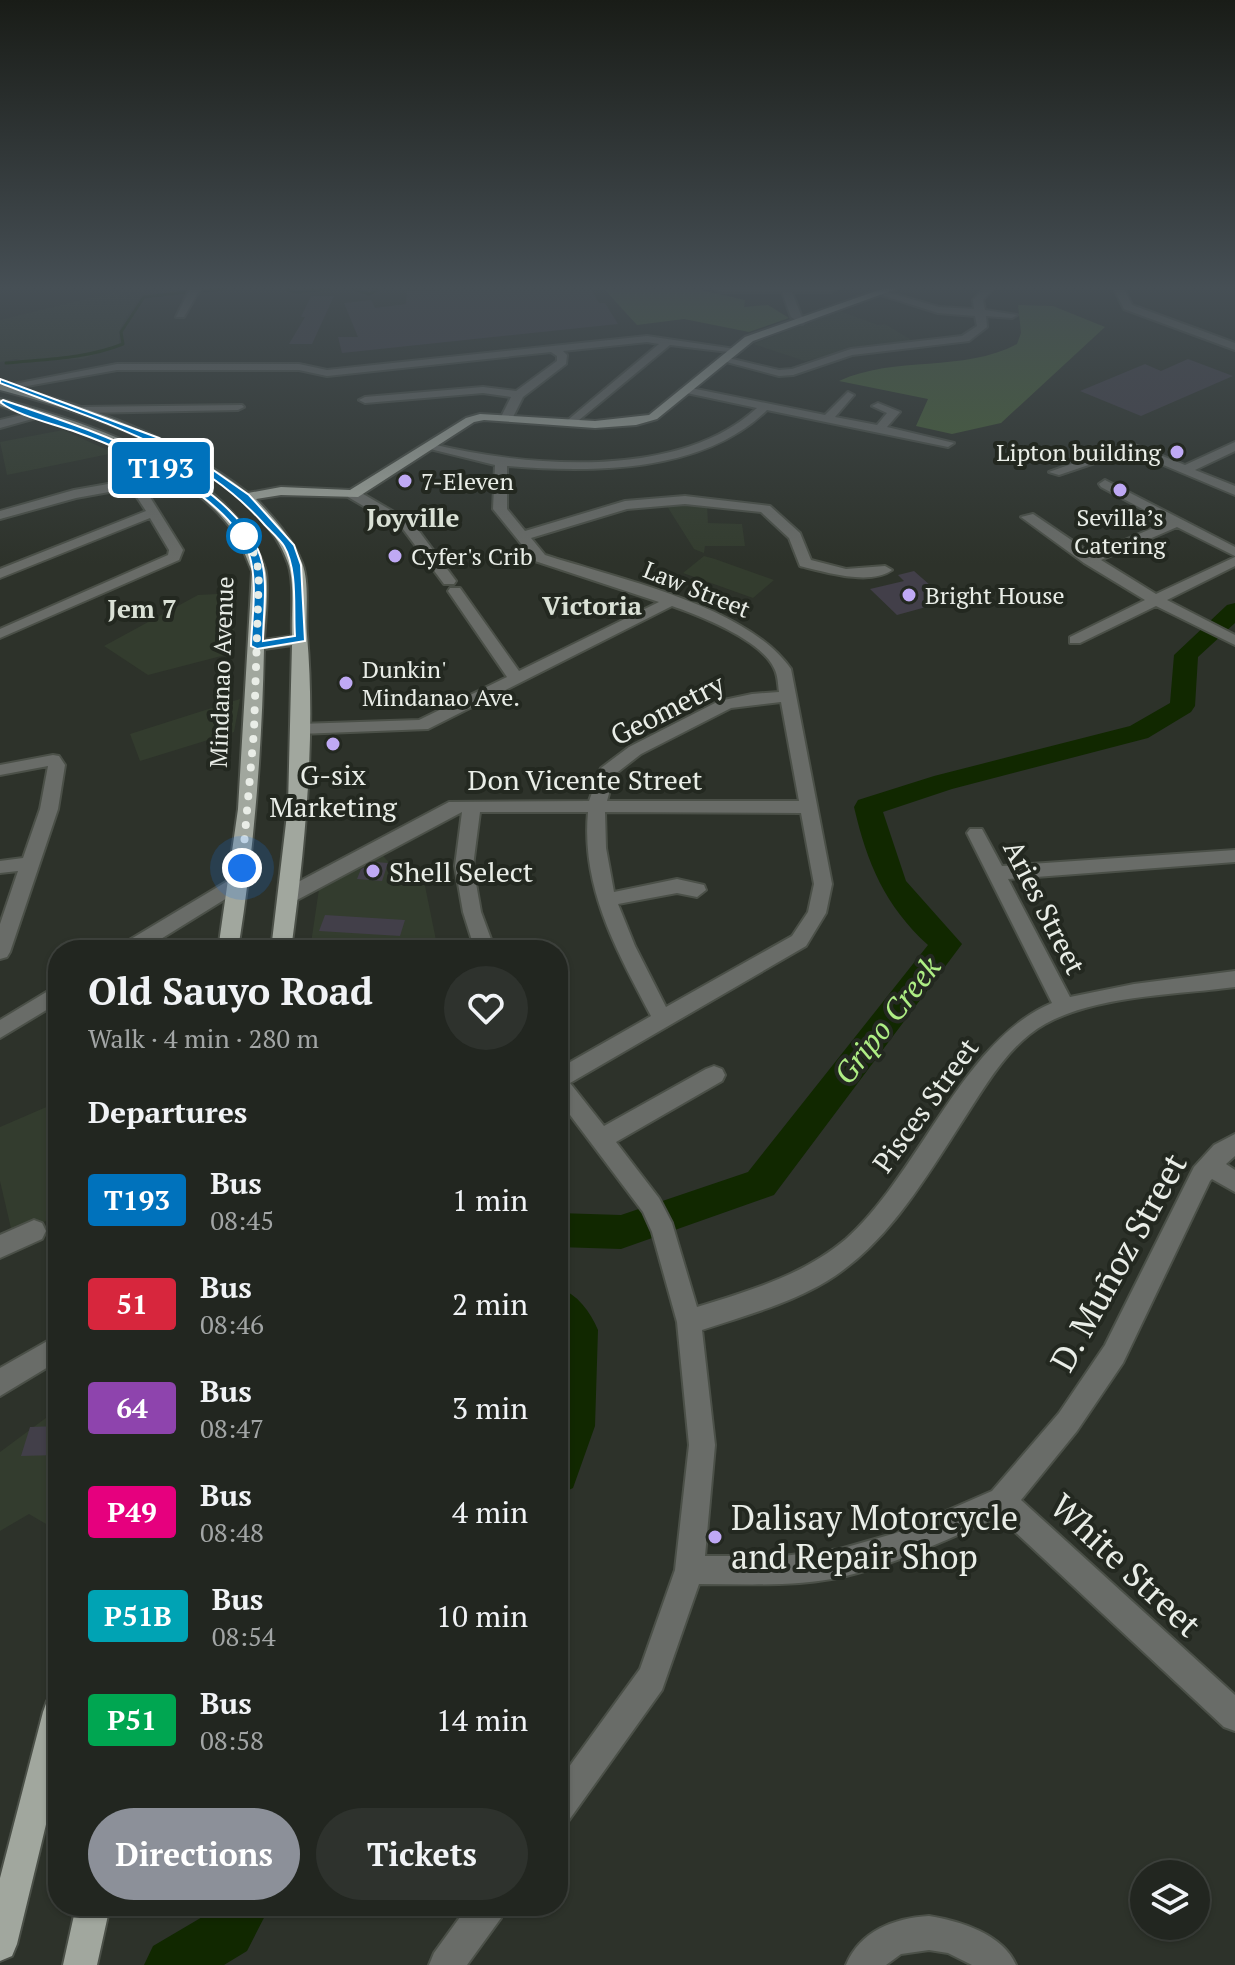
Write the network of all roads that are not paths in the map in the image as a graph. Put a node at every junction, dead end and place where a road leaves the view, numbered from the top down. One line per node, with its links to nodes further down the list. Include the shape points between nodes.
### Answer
1 (30, 381): 5 (street)
2 (537, 381): 7 (street)
3 (621, 381): 18 (street)
4 (698, 381): 6 (main road)
5 (3, 385): 14 (main road)
6 (686, 390): 13 (street); 18 (main road, via 643,421)
7 (518, 395): 9 (street, via 483,390); 16 (street)
8 (848, 395): 17 (street)
9 (365, 400)
10 (0, 402): 15 (main road, Mindanao Avenue)
11 (878, 406): 20 (street, via 894,412)
12 (238, 407): 14 (street)
13 (763, 408): 17 (street); 24 (street, via 727,436 665,457)
14 (81, 410): 32 (main road, via 167,446)
15 (39, 414): 19 (street); 27 (main road, Mindanao Avenue, via 118,444)
16 (507, 417): 18 (main road); 23 (main road, via 470,420)
17 (826, 420): 20 (street)
18 (573, 421)
19 (0, 424)
20 (878, 431): 21 (street)
21 (948, 443)
22 (1235, 446): 25 (street)
23 (428, 447): 24 (street); 31 (main road)
24 (501, 462): 37 (street, via 500,509)
25 (1185, 470): 26 (street, via 1130,447); 30 (street)
26 (1055, 472)
27 (176, 476): 28 (street); 49 (main road, Mindanao Avenue, via 220,507 253,551 259,571)
28 (135, 483): 33 (street); 34 (street)
29 (1105, 484): 36 (street)
30 (1235, 491)
31 (353, 494): 32 (main road, via 281,491); 50 (street, via 408,526)
32 (245, 497): 48 (main road, via 289,545 296,565)
33 (152, 513): 42 (street); 45 (street, via 176,550 174,557)
34 (0, 515)
35 (1028, 517): 39 (street)
36 (1178, 522): 38 (street); 39 (street)
37 (522, 536): 41 (street, via 625,505 685,500 765,509 795,536 805,563 846,573); 43 (street, Law Street, via 540,558)
38 (1235, 552)
39 (1089, 560): 44 (street)
40 (1235, 561): 44 (street)
41 (885, 570)
42 (0, 574)
43 (672, 601): 50 (street); 51 (street, Law Street, via 753,638 773,654 783,669)
44 (1156, 601): 46 (street); 47 (street)
45 (0, 634)
46 (1221, 634)
47 (1075, 640)
48 (300, 647): 49 (main road, via 278,656); 52 (main road)
49 (256, 654): 62 (main road, Mindanao Avenue)
50 (517, 679): 52 (street, via 422,725)
51 (788, 697): 55 (street, Geometry, via 724,703 661,737 613,766); 56 (street, Law Street)
52 (299, 729): 64 (main road)
53 (0, 770): 59 (street, via 53,760 57,765 49,809)
54 (472, 806): 55 (street, Don Vicente Street); 64 (street, Don Vicente Street, via 455,806); 69 (street, via 464,866)
55 (597, 806): 56 (street, Don Vicente Street); 65 (street, via 598,874)
56 (806, 807): 74 (street, Law Street, via 823,884 817,913 799,941)
57 (976, 833): 61 (street, Aries Street)
58 (1235, 856): 61 (street)
59 (29, 864): 60 (street); 70 (street)
60 (0, 867)
61 (996, 873): 73 (street, Aries Street)
62 (241, 880): 66 (street); 67 (main road, Mindanao Avenue)
63 (697, 890): 65 (street, via 677,886)
64 (290, 895): 68 (main road)
65 (605, 900): 74 (street)
66 (144, 940)
67 (230, 940)
68 (283, 940)
69 (482, 940)
70 (0, 952)
71 (1235, 979): 73 (street, Pisces Street)
72 (48, 999): 75 (street)
73 (1064, 1006): 85 (street, Pisces Street, via 1036,1018 999,1051 897,1195 836,1262 788,1289)
74 (662, 1018): 76 (street, Law Street)
75 (0, 1030)
76 (568, 1075)
77 (714, 1075): 79 (street)
78 (568, 1094): 79 (street)
79 (601, 1139): 85 (street, via 651,1205)
80 (1235, 1144): 81 (street, D. Muñoz Street)
81 (1209, 1165): 82 (street); 88 (street, D. Muñoz Street, via 1114,1354 1068,1422)
82 (1235, 1182)
83 (34, 1231): 84 (street)
84 (0, 1247)
85 (689, 1322): 89 (street, via 702,1445)
86 (48, 1353): 87 (street)
87 (0, 1383)
88 (1002, 1501): 89 (street, D. Muñoz Street, via 897,1547 840,1563 783,1570); 90 (street, White Street)
89 (689, 1570): 92 (street, via 651,1679)
90 (1235, 1716)
91 (48, 1752): 95 (main road)
92 (568, 1795)
93 (91, 1916): 96 (main road)
94 (482, 1916): 97 (street)
95 (0, 1944)
96 (80, 1965)
97 (446, 1965)
98 (863, 1965): 99 (street, via 896,1936 920,1932 950,1934)
99 (999, 1965)

